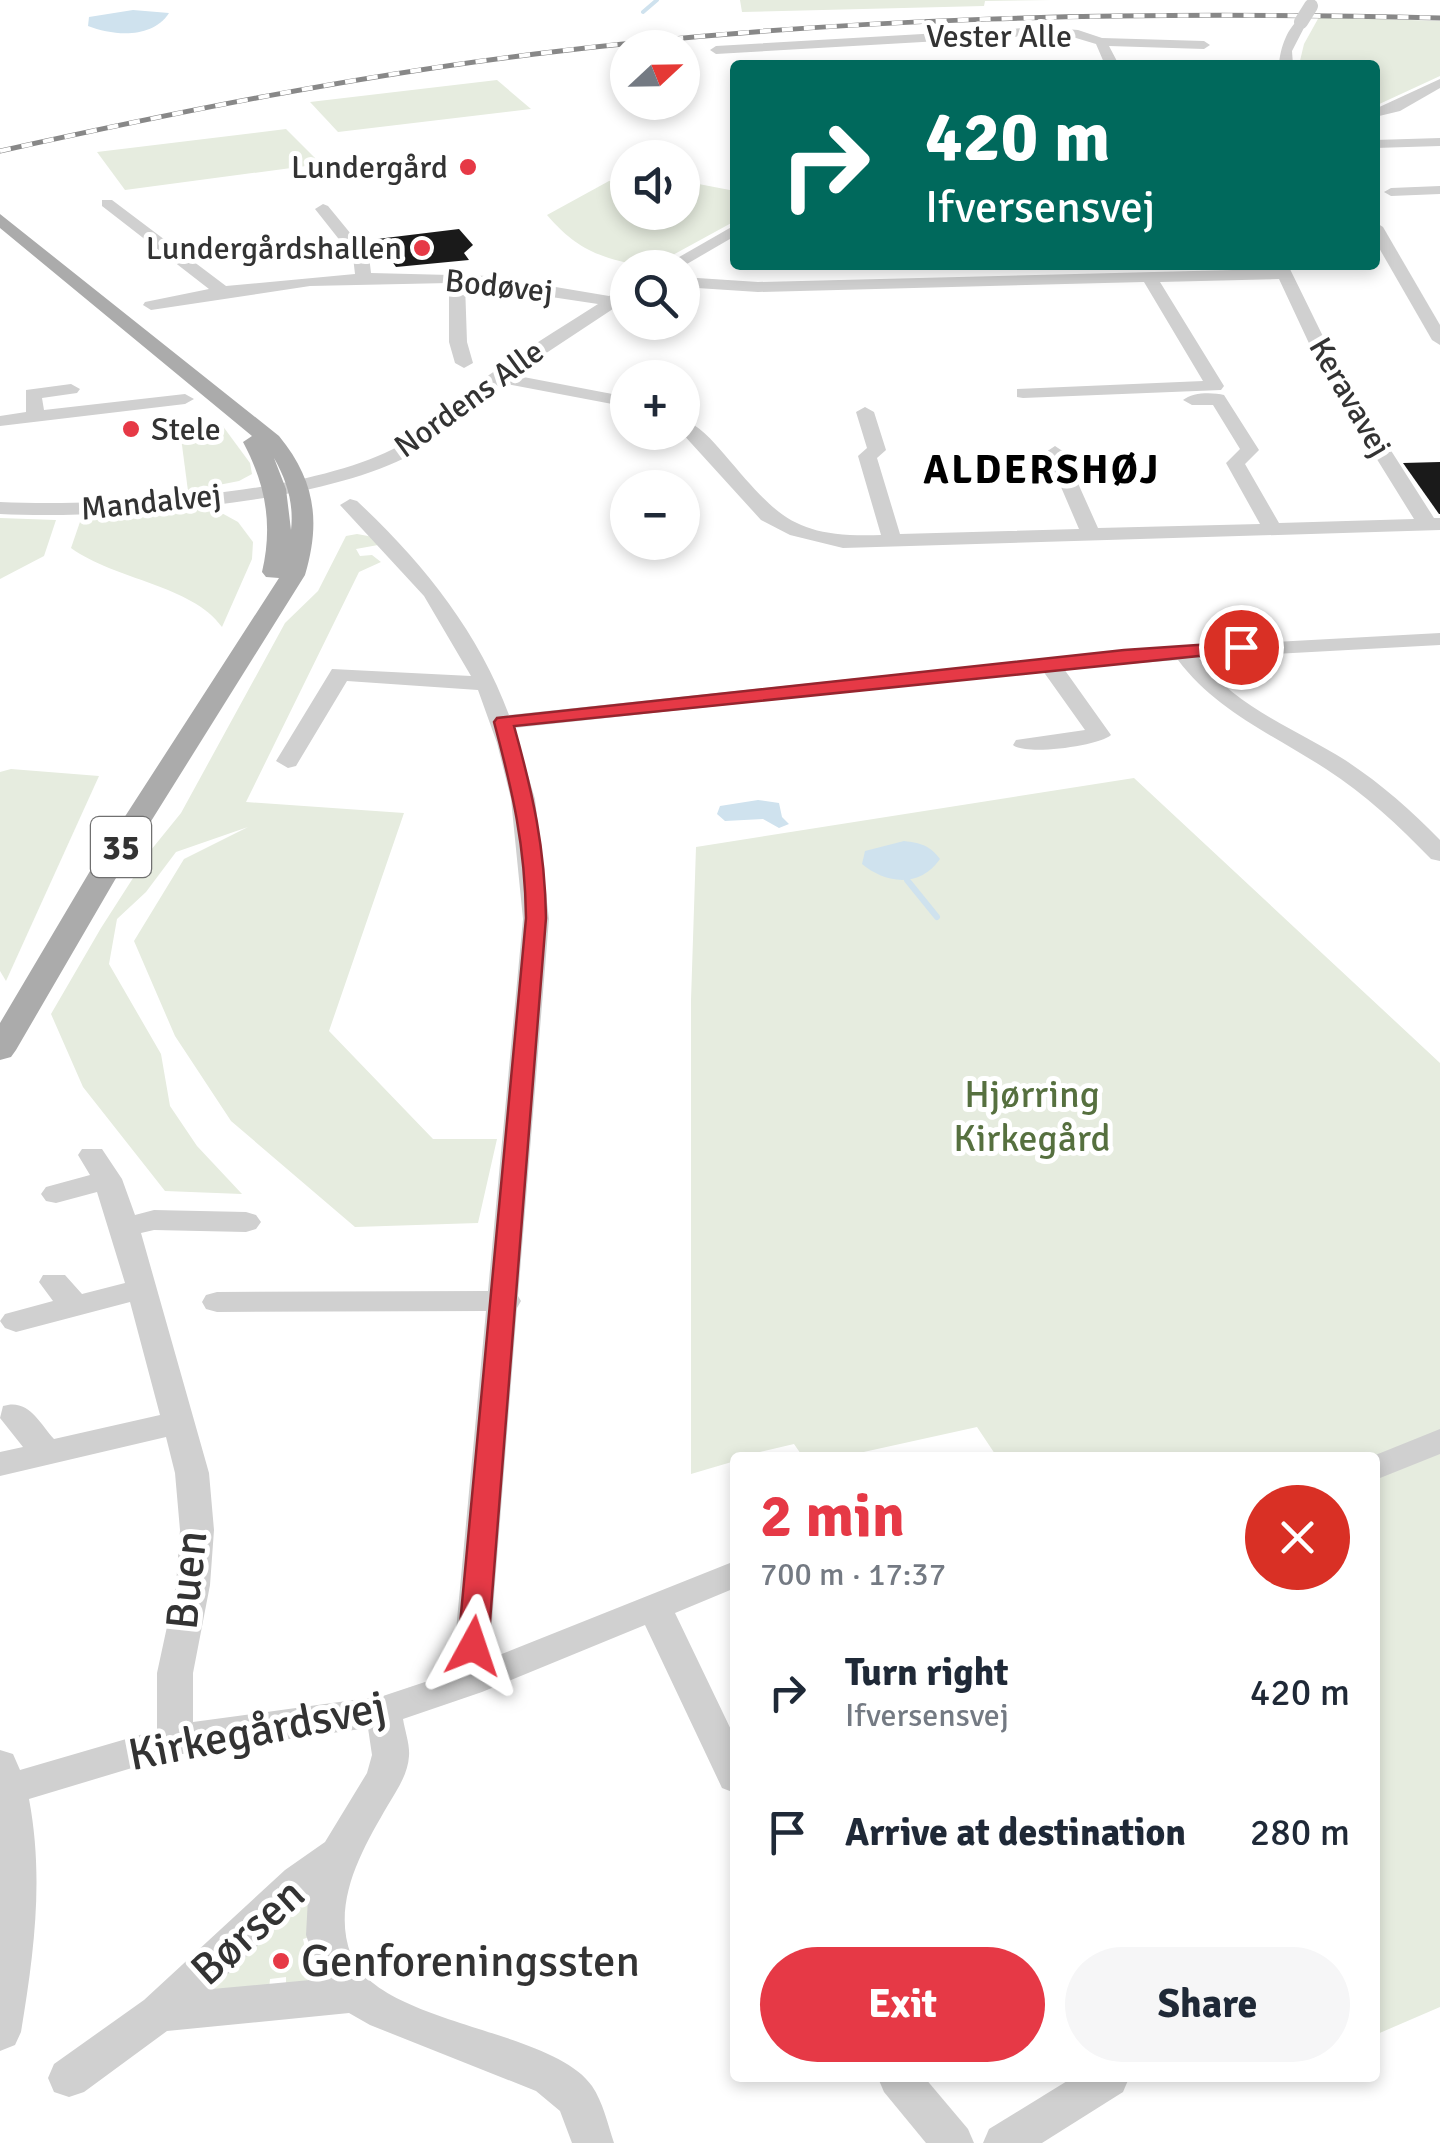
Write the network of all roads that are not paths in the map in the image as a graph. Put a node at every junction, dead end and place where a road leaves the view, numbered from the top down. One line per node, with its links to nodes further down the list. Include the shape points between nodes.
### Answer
1 (1313, 3): 6 (street, bridge)
2 (1100, 42): 3 (street, Vester Alle); 4 (street, Vester Alle, via 1042,31); 5 (street, Vester Alle)
3 (1204, 45)
4 (716, 50)
5 (1109, 60)
6 (1286, 60)
7 (1440, 83): 8 (street)
8 (1432, 92): 9 (street)
9 (1380, 112)
10 (1440, 142): 11 (street)
11 (1380, 144)
12 (1440, 190): 13 (street)
13 (1391, 192)
14 (107, 203): 27 (street)
15 (323, 210): 24 (street, via 361,256)
16 (0, 219): 43 (main road, via 270,440)
17 (730, 233): 19 (street)
18 (1380, 235): 30 (street)
19 (700, 250)
20 (1208, 270): 21 (street); 23 (street)
21 (1282, 270): 46 (street, Keravavej, via 1330,369)
22 (1052, 272): 23 (street); 26 (street, via 758,287)
23 (1149, 278): 34 (street, via 1215,386)
24 (363, 279): 25 (street, Bodøvej); 27 (street, Bodøvej)
25 (458, 279): 28 (street, Bodøvej); 31 (street)
26 (700, 283)
27 (221, 290): 29 (street, Bodøvej)
28 (610, 301): 32 (street, Nordens Alle)
29 (151, 305)
30 (1438, 333)
31 (464, 363)
32 (498, 377): 36 (street); 43 (street, Nordens Alle, via 393,456 335,478)
33 (71, 390): 39 (street, via 32,394)
34 (1022, 392)
35 (186, 399): 39 (street)
36 (610, 399)
37 (1192, 400): 47 (street, via 1218,399 1250,450 1235,463)
38 (865, 412): 49 (street, via 877,450 867,456)
39 (36, 416): 40 (street)
40 (0, 421)
41 (700, 438): 49 (street, via 780,524 843,542)
42 (1056, 452): 48 (street)
43 (288, 486): 45 (street, Mandalvej, via 95,509); 58 (main road, 35, via 304,532 294,575 108,866)
44 (350, 505): 53 (street, via 425,584)
45 (0, 508)
46 (1434, 524): 47 (street)
47 (1273, 530): 48 (street)
48 (1091, 535): 49 (street)
49 (893, 543)
50 (1440, 639): 51 (street)
51 (1183, 652): 52 (street); 57 (street, via 1216,691 1340,767)
52 (1049, 664): 54 (street); 55 (street, via 1100,736)
53 (488, 684): 54 (street); 56 (street, via 340,674)
54 (504, 722): 63 (street, via 528,810 536,918)
55 (1024, 744)
56 (288, 761)
57 (1440, 854)
58 (0, 1050)
59 (56, 1194): 61 (street, Buen, via 100,1168)
60 (246, 1222): 61 (street, via 154,1220)
61 (125, 1228): 62 (street, Buen)
62 (142, 1289): 65 (street, via 64,1294); 67 (street, Buen)
63 (506, 1301): 64 (street); 74 (street)
64 (216, 1302)
65 (16, 1321)
66 (14, 1414): 69 (street)
67 (178, 1422): 69 (street); 76 (street, Buen, via 198,1530 175,1673)
68 (1440, 1442): 71 (street)
69 (47, 1454): 70 (street)
70 (0, 1464)
71 (1380, 1466)
72 (730, 1576): 73 (street, Kirkegårdsvej)
73 (653, 1606): 74 (street, Kirkegårdsvej); 77 (street)
74 (470, 1682): 75 (street, Kirkegårdsvej)
75 (382, 1711): 76 (street, Kirkegårdsvej); 79 (street, Børsen, via 391,1754 383,1785)
76 (175, 1740): 78 (street, Kirkegårdsvej)
77 (730, 1767)
78 (3, 1782): 82 (street, via 19,1869 18,1930)
79 (339, 1854): 80 (street, Børsen, via 326,1936 332,1963); 81 (street, Børsen, via 299,1882)
80 (353, 1994): 81 (street, Børsen); 86 (street, via 551,2076 577,2099)
81 (158, 2012): 83 (street, Børsen)
82 (0, 2032)
83 (69, 2078)
84 (902, 2082): 87 (street)
85 (1102, 2082): 88 (street)
86 (593, 2143)
87 (954, 2143)
88 (1004, 2143)

